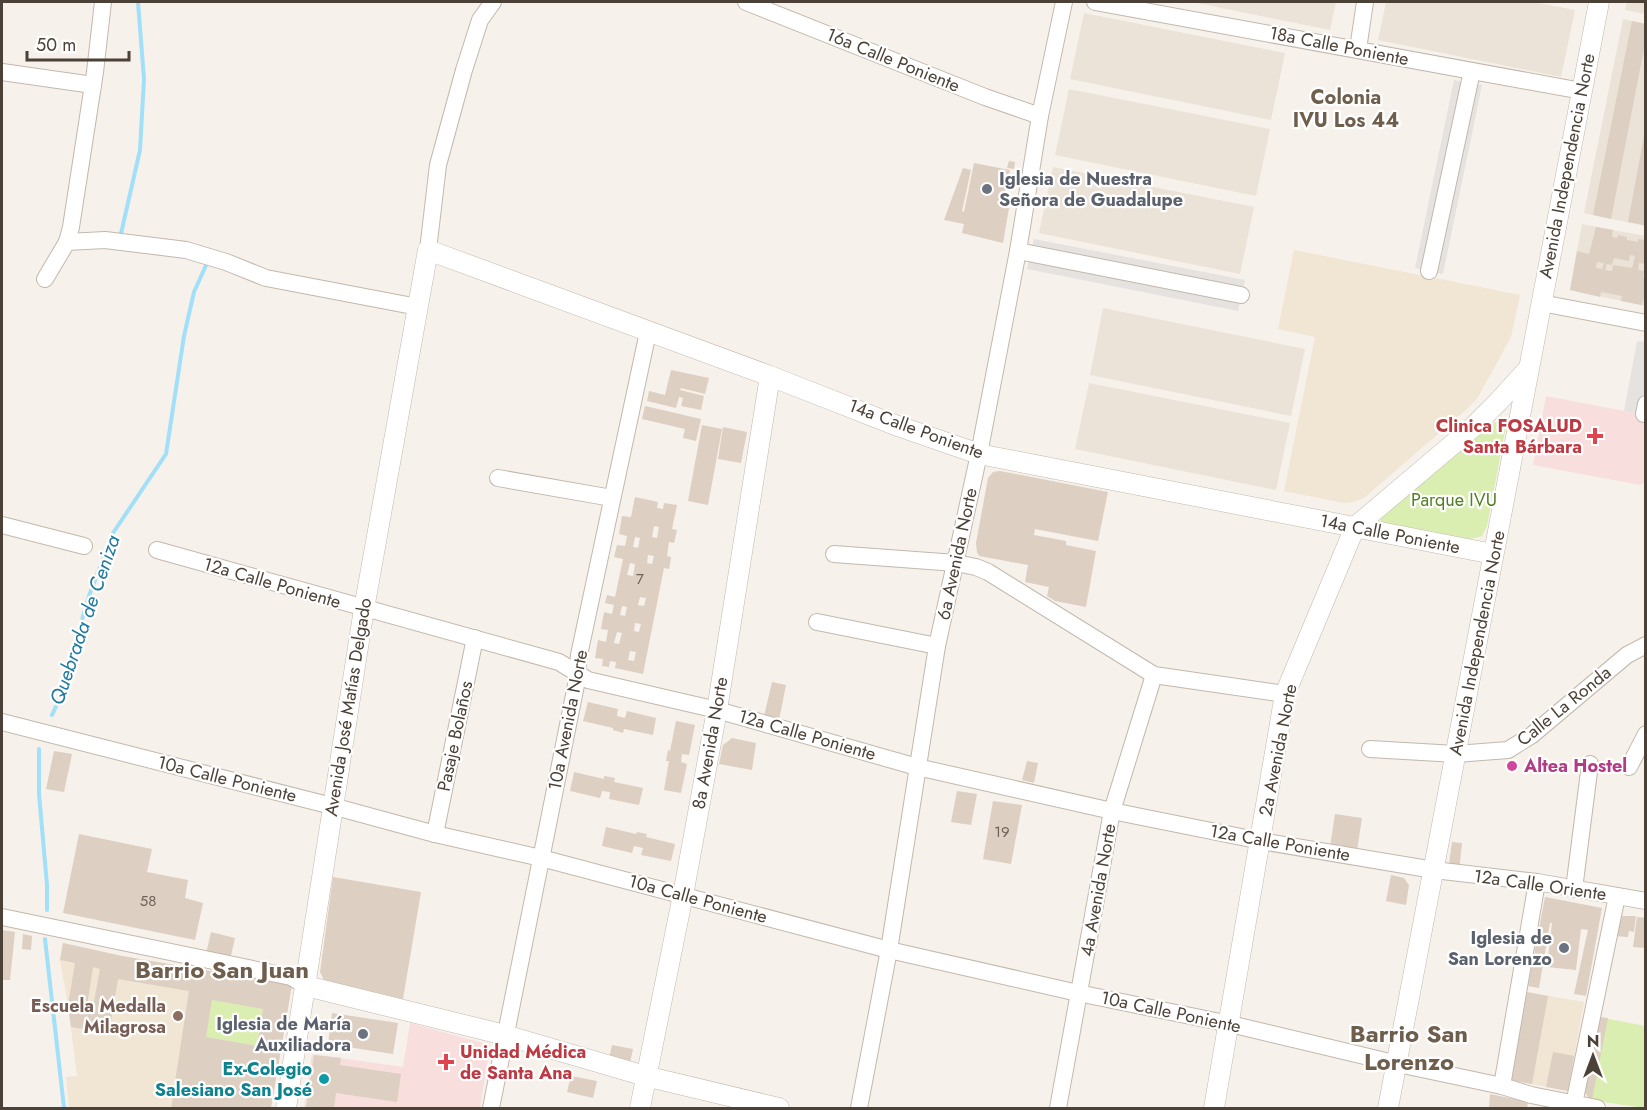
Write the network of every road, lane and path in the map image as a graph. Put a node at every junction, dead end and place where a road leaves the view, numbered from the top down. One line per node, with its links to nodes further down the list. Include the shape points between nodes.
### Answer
1 (103, 2): 11 (street)
2 (492, 2): 15 (street, via 480,20 438,165)
3 (746, 2): 13 (street, 16a Calle Poniente)
4 (1064, 2): 13 (street, 6a Avenida Norte)
5 (1095, 2): 8 (street, 18a Calle Poniente)
6 (1365, 2): 8 (street)
7 (1599, 2): 12 (street, Avenida Independencia Norte)
8 (1358, 50): 9 (street, 18a Calle Poniente)
9 (1472, 71): 12 (street, 18a Calle Poniente); 17 (street)
10 (2, 72): 11 (street)
11 (93, 85): 14 (street)
12 (1582, 91): 20 (street, Avenida Independencia Norte)
13 (1040, 116): 16 (street, 6a Avenida Norte)
14 (67, 242): 18 (street); 21 (street, via 105,240 186,250 266,278)
15 (428, 250): 21 (street, Avenida José Matías Delgado); 23 (street, 14a Calle Poniente)
16 (1018, 251): 19 (street); 26 (street, 6a Avenida Norte)
17 (1429, 271)
18 (45, 279)
19 (1241, 295)
20 (1541, 303): 22 (street); 24 (street, Avenida Independencia Norte)
21 (418, 307): 36 (street, Avenida José Matías Delgado)
22 (1646, 323)
23 (648, 332): 25 (street, 14a Calle Poniente); 28 (street, 10a Avenida Norte)
24 (1528, 369): 30 (street, 2a Avenida Norte, via 1472,428); 34 (street, Avenida Independencia Norte)
25 (770, 376): 26 (street, 14a Calle Poniente); 44 (street, 8a Avenida Norte)
26 (979, 454): 30 (street, 14a Calle Poniente); 35 (street, 6a Avenida Norte)
27 (498, 478): 28 (street)
28 (612, 498): 41 (street, 10a Avenida Norte)
29 (2, 525): 31 (street)
30 (1355, 527): 34 (street, 14a Calle Poniente); 43 (street, 2a Avenida Norte)
31 (84, 546)
32 (156, 550): 36 (street, 12a Calle Poniente)
33 (834, 554): 35 (street)
34 (1493, 554): 48 (street, Avenida Independencia Norte)
35 (956, 563): 40 (street, 6a Avenida Norte); 42 (street, via 988,572)
36 (364, 609): 38 (street, 12a Calle Poniente); 52 (street, Avenida José Matías Delgado)
37 (817, 622): 40 (street)
38 (475, 638): 41 (street, 12a Calle Poniente, via 559,662); 54 (street, Pasaje Bolaños)
39 (1646, 645): 48 (street, Calle La Ronda, via 1627,655 1532,735 1508,750)
40 (937, 646): 50 (street, 6a Avenida Norte)
41 (578, 674): 44 (street, 12a Calle Poniente, via 588,680); 56 (street, 10a Avenida Norte)
42 (1154, 675): 43 (street); 53 (street, 4a Avenida Norte)
43 (1286, 694): 55 (street, 2a Avenida Norte)
44 (717, 710): 50 (street, 12a Calle Poniente); 60 (street, 8a Avenida Norte)
45 (2, 722): 52 (street, 10a Calle Poniente)
46 (1646, 734): 51 (street)
47 (1370, 749): 48 (street, Calle La Ronda)
48 (1456, 754): 57 (street, Avenida Independencia Norte)
49 (1590, 764): 59 (street)
50 (918, 767): 53 (street, 12a Calle Poniente); 64 (street, 6a Avenida Norte)
51 (1629, 767)
52 (332, 806): 54 (street, 10a Calle Poniente); 65 (street, Avenida José Matías Delgado)
53 (1112, 811): 55 (street, 12a Calle Poniente); 66 (street, 4a Avenida Norte)
54 (435, 834): 56 (street, 10a Calle Poniente)
55 (1261, 841): 57 (street, 12a Calle Poniente); 67 (street, 2a Avenida Norte)
56 (541, 858): 60 (street, 10a Calle Poniente); 68 (street, 10a Avenida Norte)
57 (1434, 870): 58 (street, 12a Calle Oriente); 69 (street, Avenida Independencia Norte)
58 (1537, 882): 59 (street, 12a Calle Oriente); 71 (street)
59 (1574, 889): 61 (street, 12a Calle Oriente)
60 (683, 895): 64 (street, 10a Calle Poniente); 70 (street, 8a Avenida Norte)
61 (1617, 896): 62 (street, 12a Calle Oriente); 73 (street)
62 (1646, 901)
63 (2, 916): 65 (street, via 291,977)
64 (889, 950): 66 (street, 10a Calle Poniente); 78 (street, 6a Avenida Norte)
65 (306, 986): 68 (street); 74 (street, Avenida José Matías Delgado)
66 (1078, 993): 67 (street, 10a Calle Poniente); 79 (street, 4a Avenida Norte)
67 (1230, 1024): 69 (street, 10a Calle Poniente); 80 (street, 2a Avenida Norte)
68 (505, 1035): 70 (street); 75 (street, 10a Avenida Norte)
69 (1398, 1064): 71 (street, 10a Calle Poniente); 81 (street, Avenida Independencia Norte)
70 (645, 1076): 76 (street, 8a Avenida Norte); 77 (street)
71 (1502, 1086): 72 (street, 10a Calle Poniente)
72 (1536, 1102): 73 (street, 10a Calle Poniente)
73 (1574, 1104): 82 (street, 10a Calle Poniente)
74 (286, 1108)
75 (490, 1108)
76 (640, 1108)
77 (779, 1108)
78 (859, 1108)
79 (1058, 1108)
80 (1214, 1108)
81 (1388, 1108)
82 (1597, 1108)

